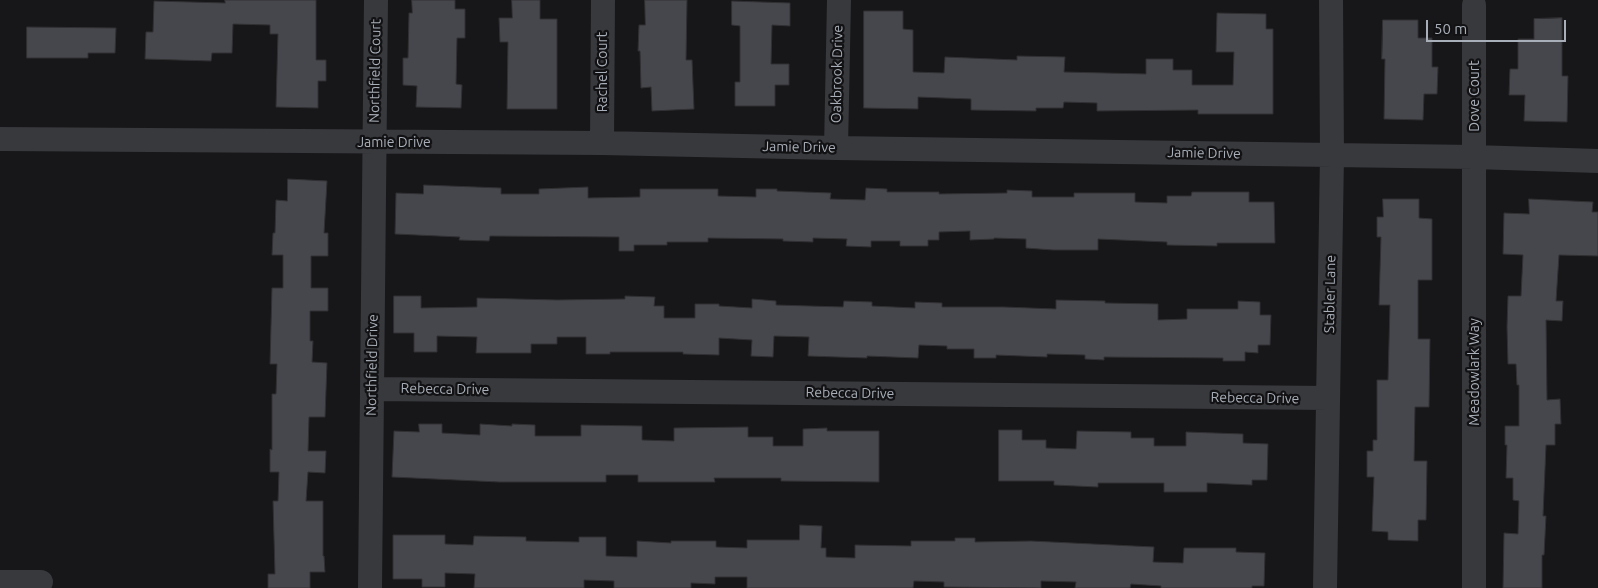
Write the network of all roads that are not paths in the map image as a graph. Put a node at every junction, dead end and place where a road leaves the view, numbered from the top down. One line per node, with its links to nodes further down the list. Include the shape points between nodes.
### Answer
1 (376, 0): 7 (street, Northfield Court)
2 (602, 0): 8 (street, Rachel Court)
3 (839, 0): 9 (street, Oakbrook Drive)
4 (1331, 0): 10 (street, Stabler Lane)
5 (1474, 5): 11 (street, Dove Court)
6 (0, 138): 7 (street, Jamie Drive)
7 (374, 142): 8 (street, Jamie Drive); 13 (street, Northfield Drive)
8 (602, 143): 9 (street, Jamie Drive)
9 (836, 148): 10 (street, Jamie Drive)
10 (1332, 155): 11 (street, Jamie Drive); 14 (street, Stabler Lane)
11 (1474, 157): 12 (street, Jamie Drive); 19 (street, Meadowlark Way)
12 (1598, 160)
13 (372, 389): 14 (street, Rebecca Drive); 17 (street, Northfield Drive)
14 (1328, 398): 18 (street, Stabler Lane)
15 (0, 582): 16 (street)
16 (41, 582)
17 (370, 588)
18 (1325, 588)
19 (1474, 588)

